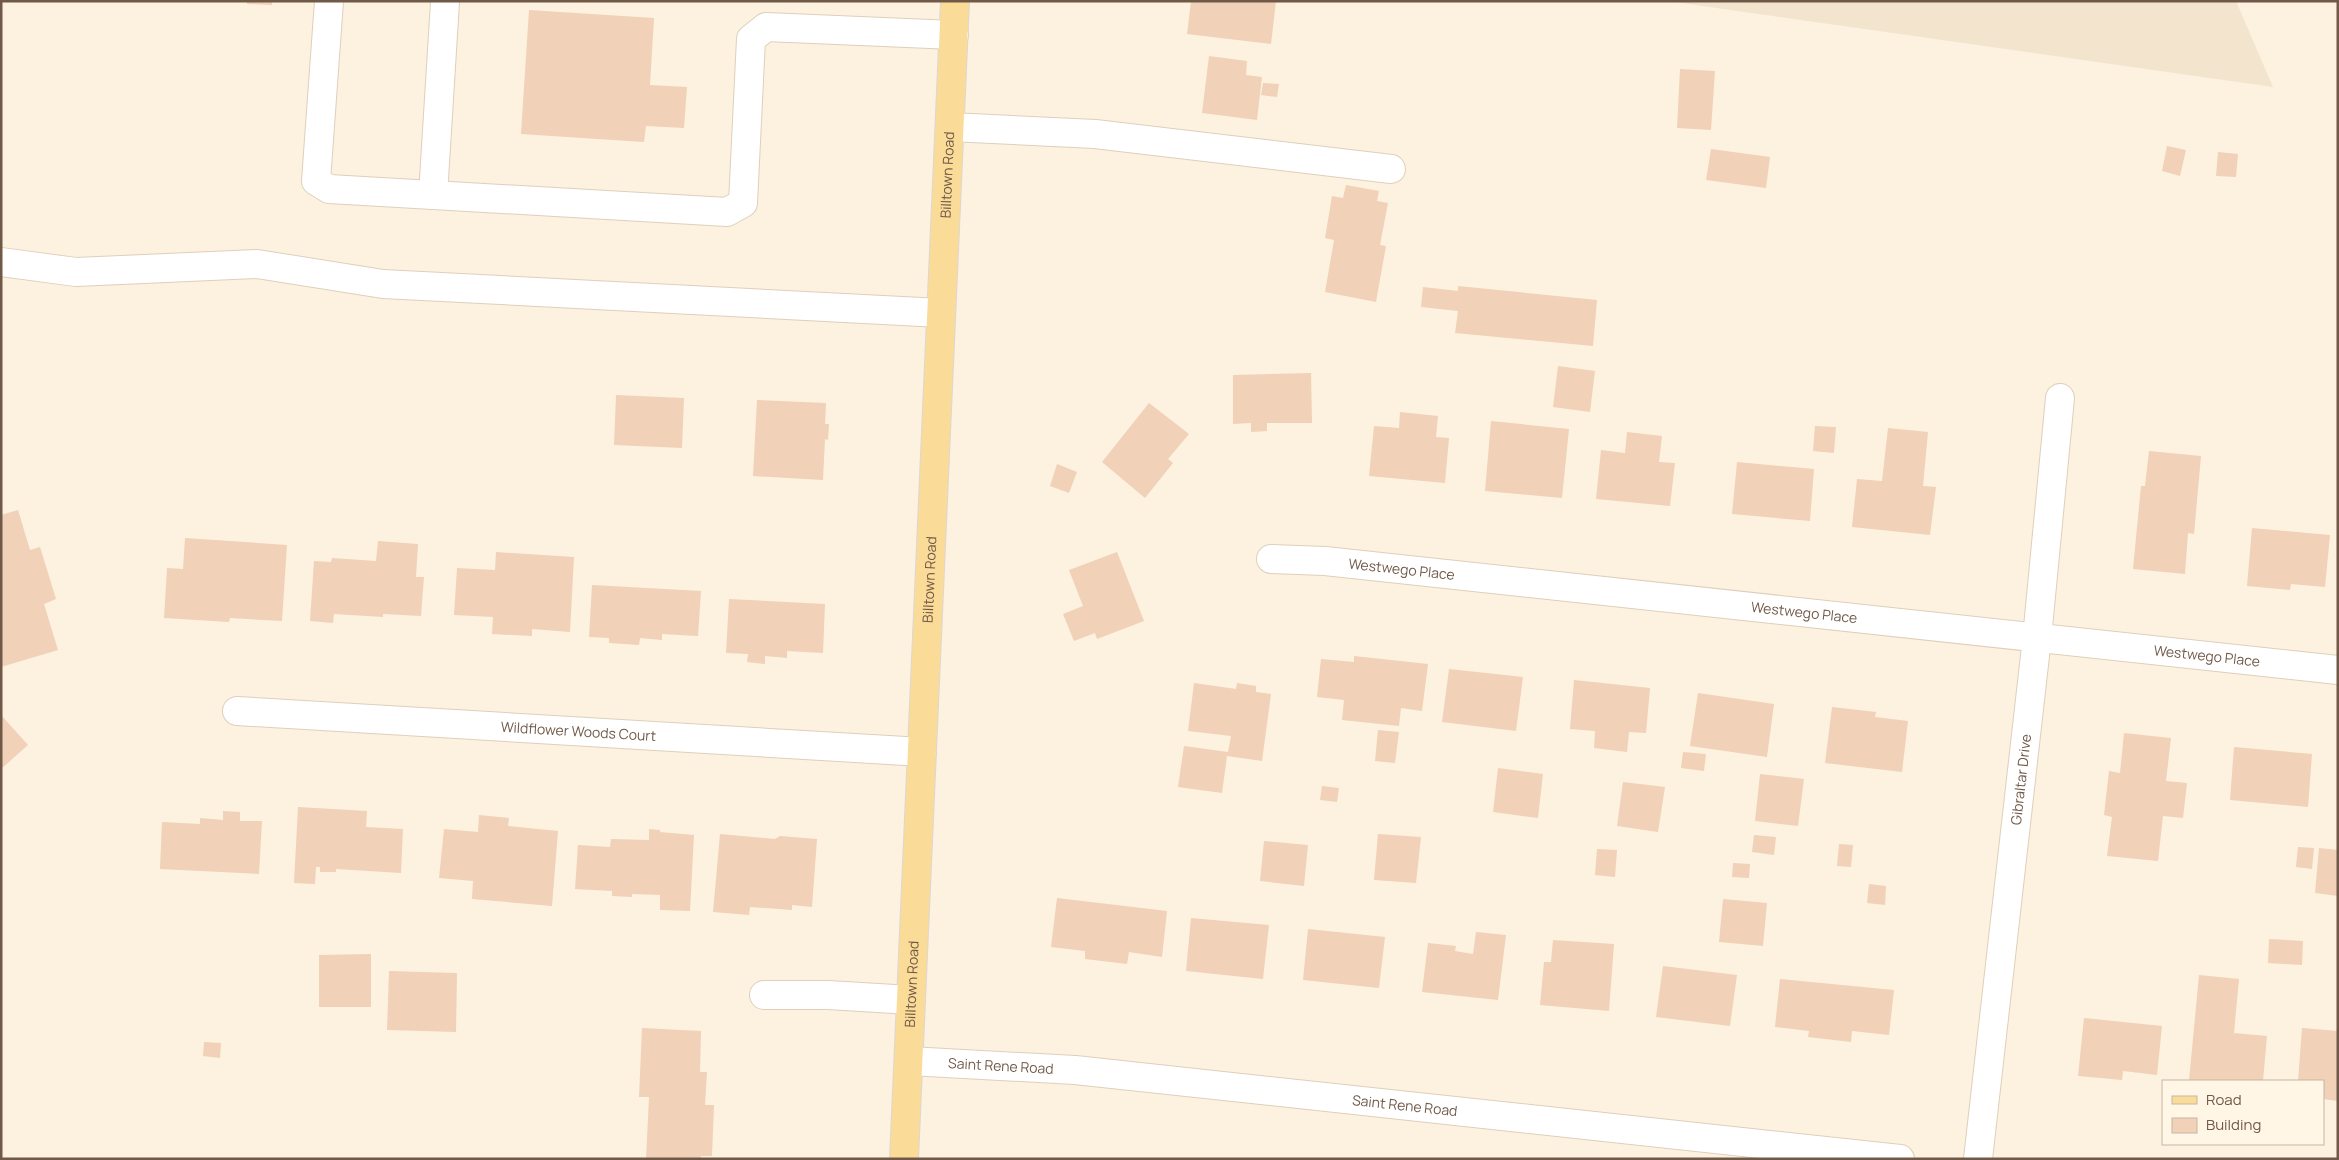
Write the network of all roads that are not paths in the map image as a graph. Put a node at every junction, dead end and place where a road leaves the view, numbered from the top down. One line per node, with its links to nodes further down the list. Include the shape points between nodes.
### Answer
1 (328, 1): 7 (street, via 316,181 329,189)
2 (955, 1): 4 (main road, Billtown Road)
3 (445, 2): 7 (street)
4 (954, 35): 5 (main road, Billtown Road); 7 (street, via 766,27 751,39 743,203 727,212)
5 (950, 127): 6 (street, via 1095,134); 9 (main road, Billtown Road)
6 (1391, 169)
7 (433, 195)
8 (1, 262): 9 (street, via 76,272 257,264 383,284)
9 (941, 313): 15 (main road, Billtown Road)
10 (2060, 398): 12 (street, Gibraltar Drive)
11 (1271, 559): 12 (street, Westwego Place, via 1325,561)
12 (2037, 638): 13 (street, Westwego Place); 21 (street, Gibraltar Drive)
13 (2338, 670)
14 (237, 711): 15 (street, Wildflower Woods Court)
15 (922, 752): 17 (main road, Billtown Road)
16 (764, 995): 17 (street)
17 (911, 1000): 18 (main road, Billtown Road)
18 (908, 1061): 19 (main road, Billtown Road); 20 (street, Saint Rene Road, via 1075,1070)
19 (904, 1159)
20 (1900, 1159)
21 (1978, 1159)

